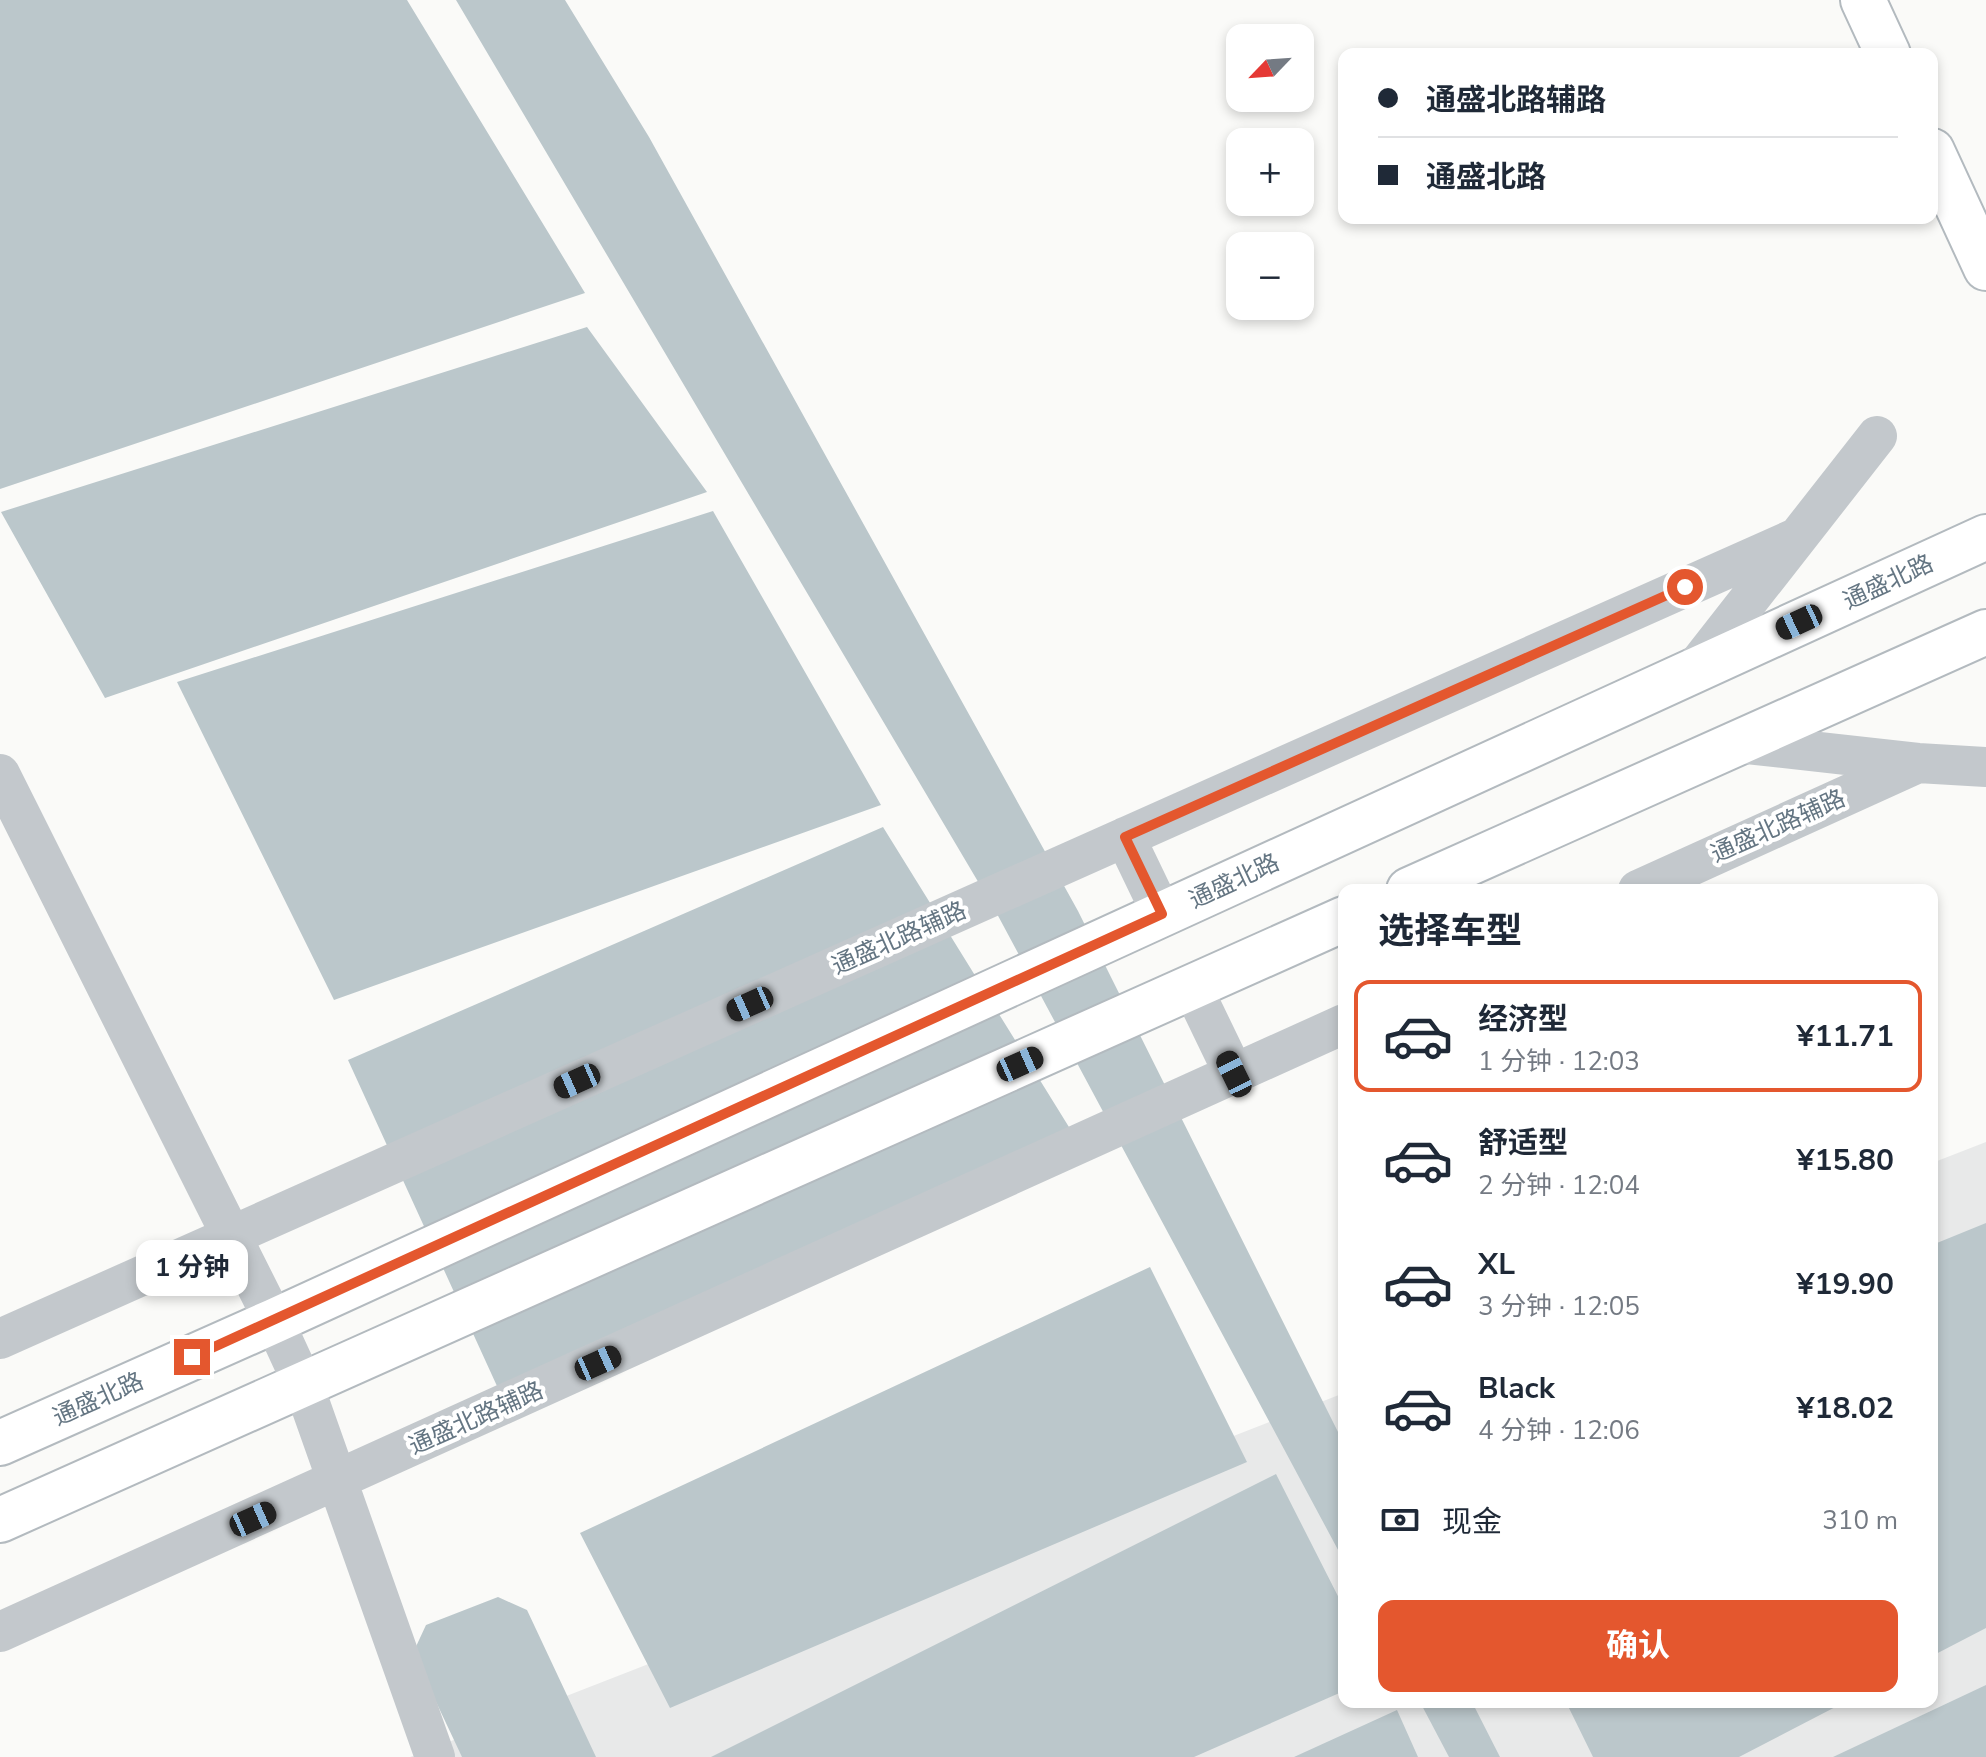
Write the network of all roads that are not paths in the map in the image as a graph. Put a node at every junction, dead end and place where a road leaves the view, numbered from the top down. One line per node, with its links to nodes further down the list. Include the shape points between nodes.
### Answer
1 (1863, 0): 2 (main road)
2 (1885, 48)
3 (1938, 164): 4 (main road)
4 (1986, 268)
5 (1877, 436): 6 (street)
6 (1798, 537): 9 (street); 14 (street, 通盛北路辅路)
7 (1986, 537): 9 (main road, 通盛北路)
8 (1986, 632): 10 (main road)
9 (1693, 671): 17 (main road, 通盛北路)
10 (1738, 743): 11 (street); 15 (main road)
11 (1918, 763): 12 (street); 16 (street, 通盛北路辅路)
12 (1986, 767)
13 (0, 774): 22 (street)
14 (1125, 837): 17 (street); 22 (street, 通盛北路辅路)
15 (1422, 884)
16 (1651, 884)
17 (1162, 914): 23 (main road, 通盛北路)
18 (1338, 922): 19 (main road)
19 (1192, 987): 21 (street); 25 (main road)
20 (1338, 1027): 21 (street, 通盛北路辅路)
21 (1234, 1074): 27 (street, 通盛北路辅路)
22 (231, 1235): 23 (street); 24 (street, 通盛北路辅路)
23 (274, 1321): 25 (street); 26 (main road, 通盛北路)
24 (0, 1339)
25 (303, 1384): 27 (street); 28 (main road)
26 (0, 1443)
27 (337, 1481): 29 (street, 通盛北路辅路); 30 (street)
28 (0, 1520)
29 (0, 1632)
30 (435, 1757)

